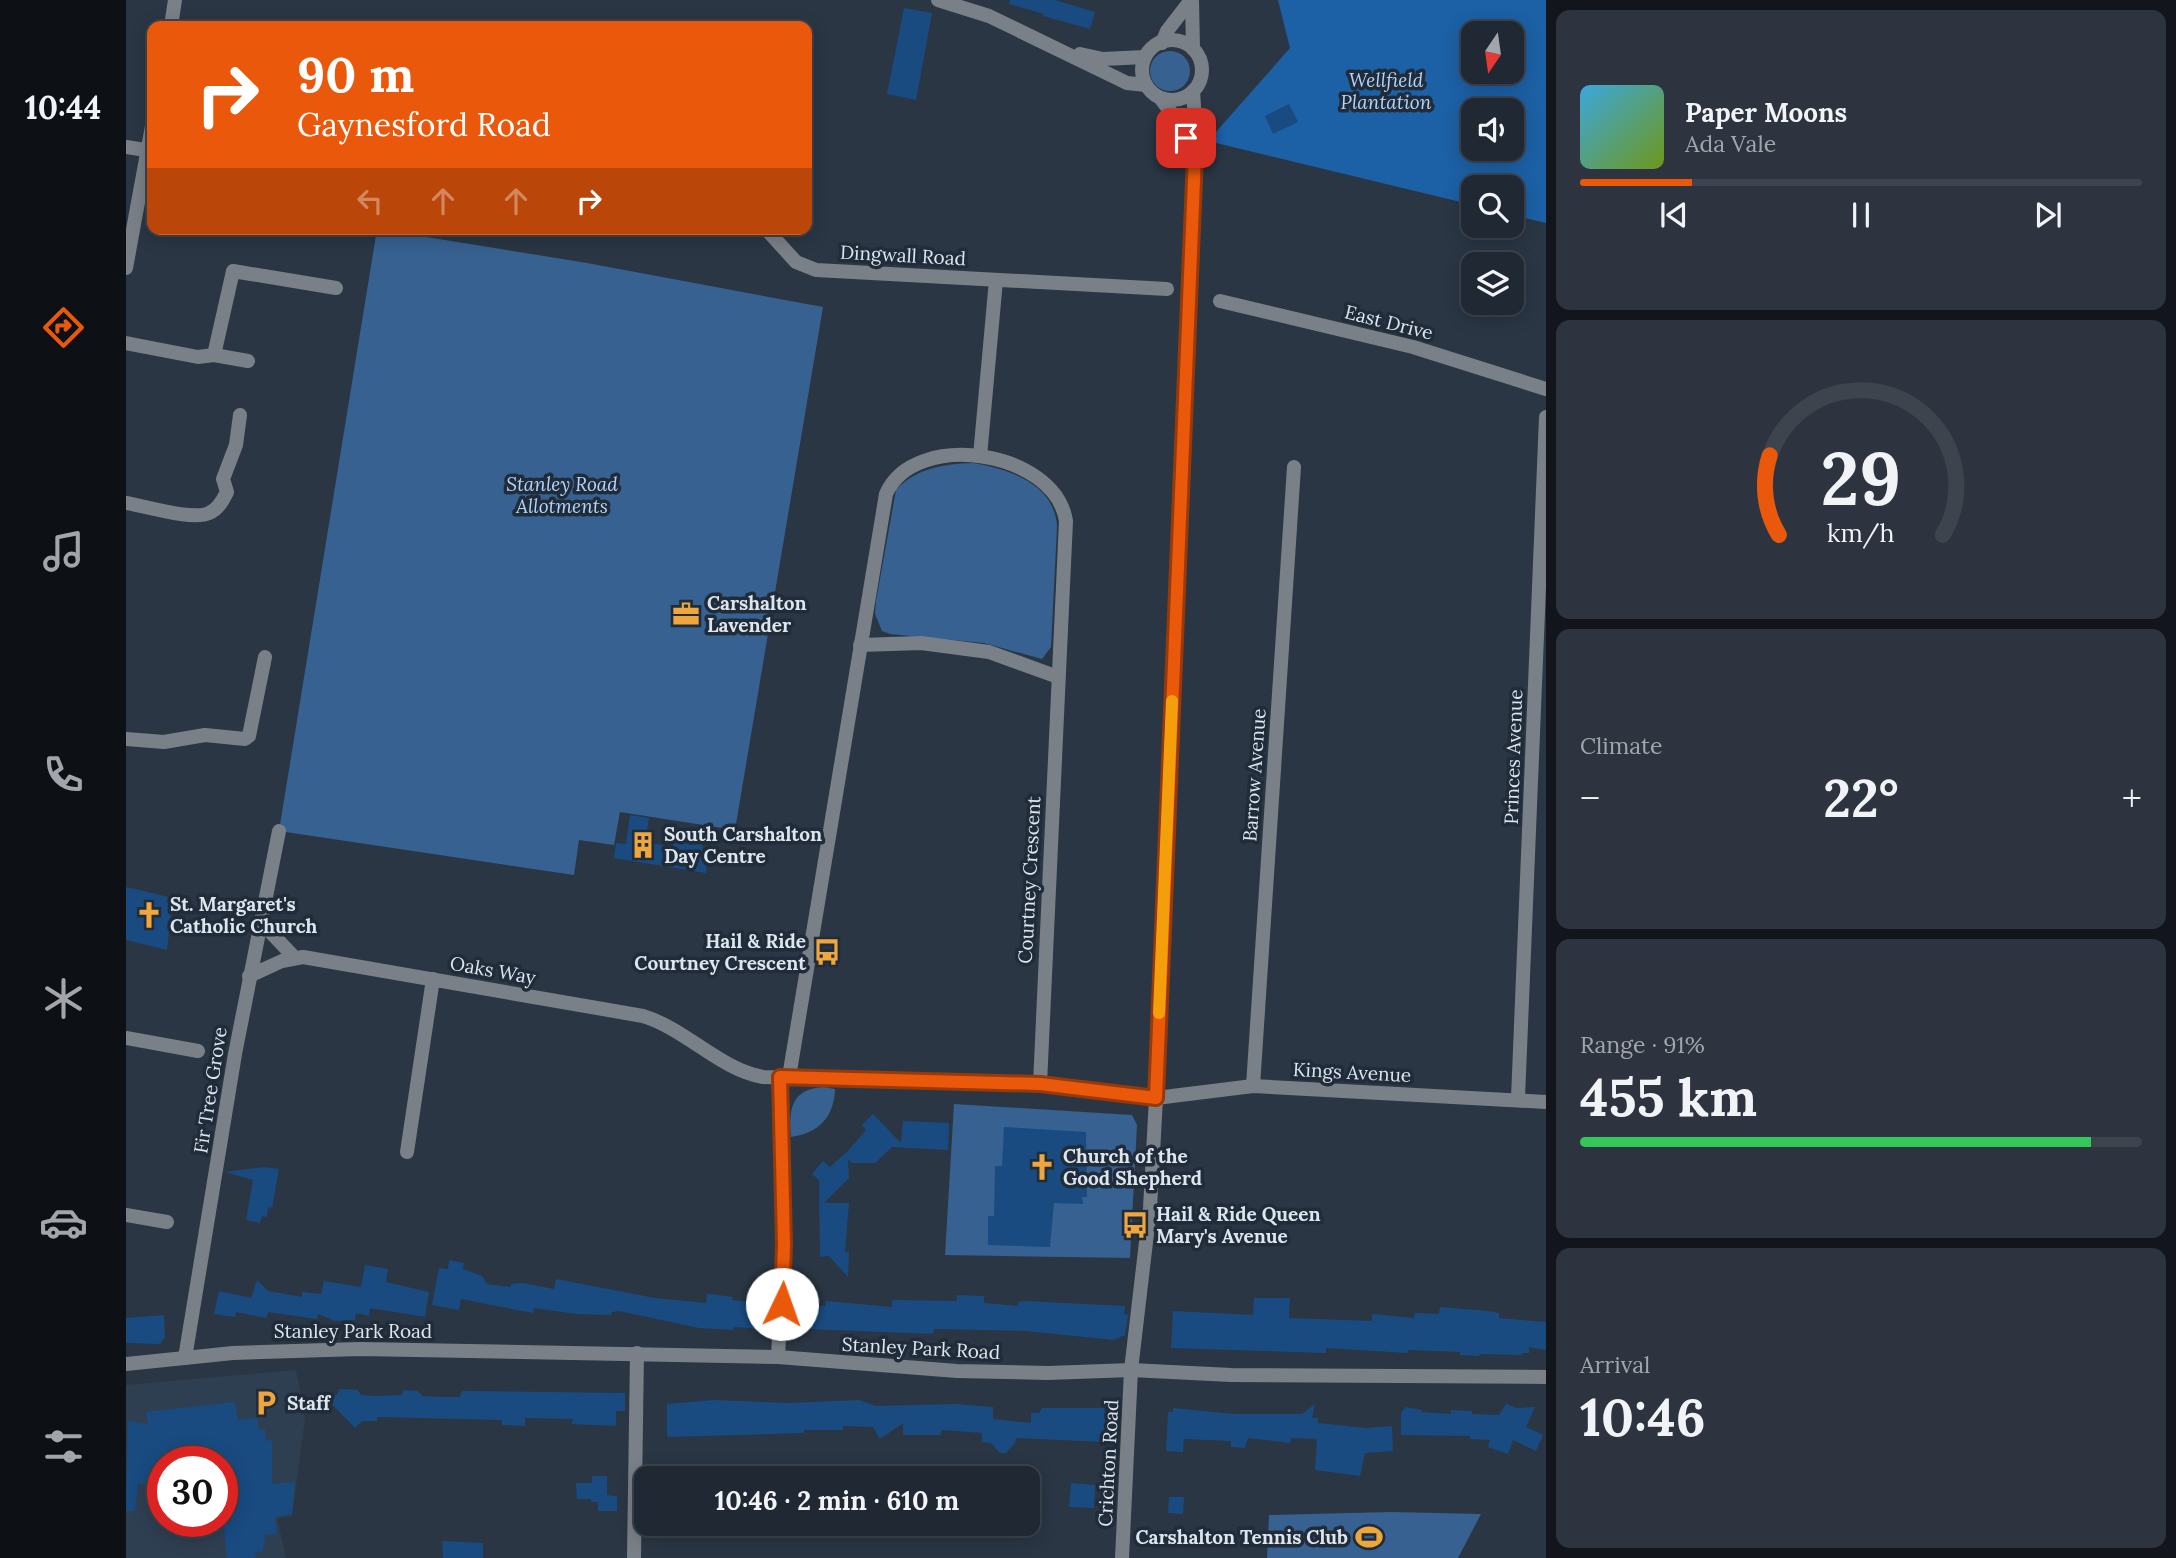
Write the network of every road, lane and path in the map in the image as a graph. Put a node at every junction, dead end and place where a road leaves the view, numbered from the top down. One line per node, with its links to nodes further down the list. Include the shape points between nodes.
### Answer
1 (175, 0): 4 (street)
2 (938, 0): 7 (street, via 989,16)
3 (1191, 0): 5 (street); 6 (street)
4 (173, 21)
5 (1162, 43): 6 (street, via 1176,41); 8 (street)
6 (1193, 49): 10 (street, via 1202,71)
7 (1069, 52): 8 (street, via 1103,59); 9 (street, via 1124,81)
8 (1145, 57): 9 (street)
9 (1146, 85): 11 (street)
10 (1194, 91): 11 (street, via 1175,100); 14 (street, Crichton Road)
11 (1161, 99): 14 (street)
12 (126, 146): 13 (street)
13 (147, 150)
14 (1195, 156): 45 (street, Crichton Road)
15 (147, 166): 17 (street)
16 (771, 235): 18 (street, Dingwall Road, via 788,255 809,268)
17 (126, 268)
18 (996, 280): 20 (street, Dingwall Road); 28 (street)
19 (336, 288): 23 (street, via 233,271)
20 (1167, 289)
21 (1220, 301): 25 (street, East Drive, via 1413,346)
22 (126, 344): 23 (street, via 198,357)
23 (214, 355): 24 (street)
24 (248, 360)
25 (1546, 389)
26 (240, 415): 30 (street, via 236,445 223,479 227,492 214,511 188,514)
27 (1546, 417): 46 (street, Princes Avenue)
28 (980, 456): 31 (street, Courtney Crescent, via 926,461 906,469 891,483 883,505); 33 (street, Courtney Crescent, via 1008,462 1036,477 1054,492 1065,512)
29 (1294, 467): 44 (street, Barrow Avenue)
30 (126, 503)
31 (860, 645): 33 (street, via 921,643 989,652); 42 (street, Courtney Crescent)
32 (265, 657): 34 (street, via 245,739 205,735 164,742)
33 (1058, 677): 43 (street, Courtney Crescent)
34 (126, 739)
35 (279, 831): 36 (street, Fir Tree Grove)
36 (260, 921): 37 (street); 38 (street, Fir Tree Grove)
37 (294, 957): 38 (street); 39 (street, Oaks Way)
38 (249, 976): 52 (street, Fir Tree Grove)
39 (433, 979): 42 (street, Oaks Way, via 643,1016 682,1033 742,1071); 48 (street)
40 (126, 1038): 41 (street)
41 (198, 1051)
42 (784, 1077): 43 (street, Oaks Way); 53 (street, Courtney Crescent, via 784,1244)
43 (1040, 1084): 45 (street, Kings Avenue)
44 (1253, 1086): 45 (street, Kings Avenue); 46 (street, Kings Avenue)
45 (1156, 1098): 55 (street, Crichton Road, via 1150,1208)
46 (1518, 1098): 47 (street, Kings Avenue)
47 (1546, 1102)
48 (407, 1152)
49 (126, 1215): 50 (street)
50 (167, 1222)
51 (637, 1353): 52 (street, Stanley Park Road, via 314,1349); 53 (street, Stanley Park Road); 57 (street)
52 (185, 1357): 54 (street, Stanley Park Road)
53 (778, 1357): 55 (street, Stanley Park Road, via 957,1371)
54 (126, 1364)
55 (1132, 1370): 56 (street, Stanley Park Road); 58 (street, Crichton Road)
56 (1546, 1377)
57 (634, 1558)
58 (1122, 1558)

